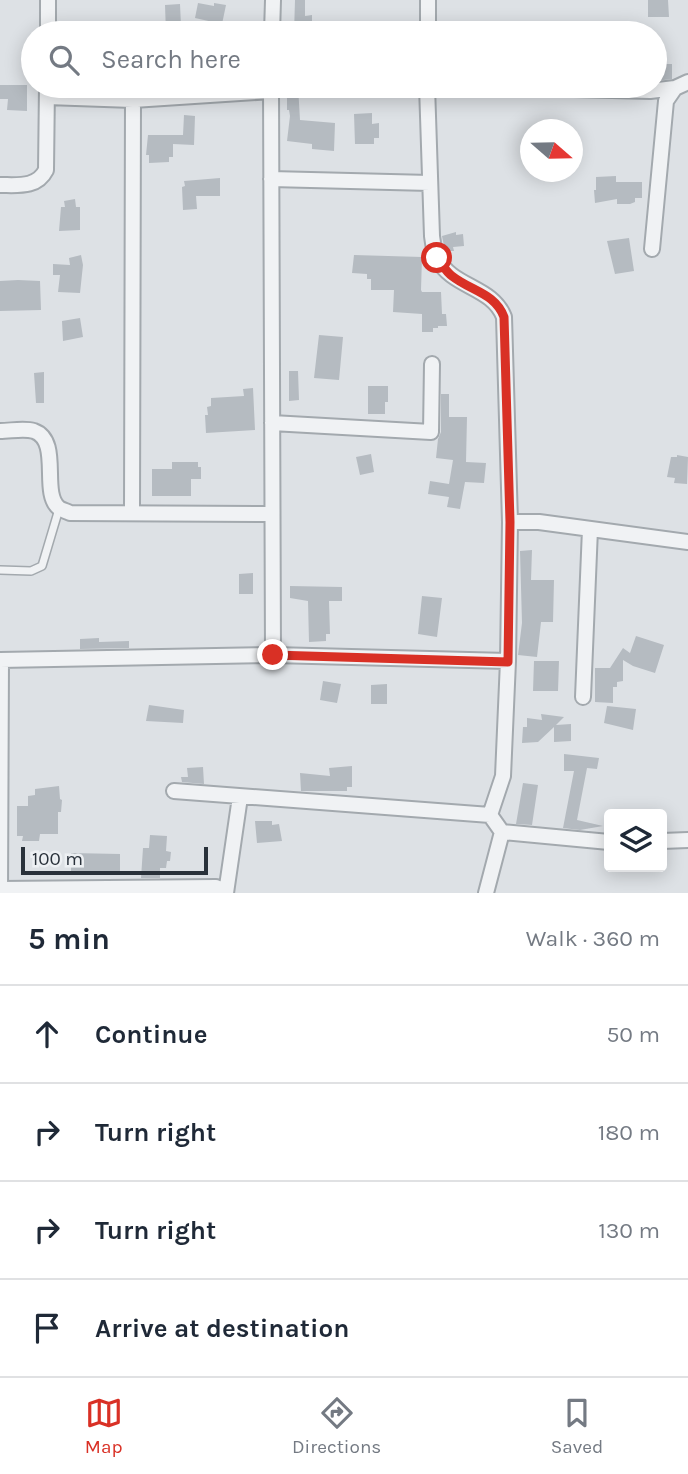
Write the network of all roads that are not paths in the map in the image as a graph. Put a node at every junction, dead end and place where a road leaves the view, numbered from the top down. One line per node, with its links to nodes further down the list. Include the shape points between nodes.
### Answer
1 (48, 0): 4 (street)
2 (273, 0): 5 (street)
3 (428, 0): 6 (street)
4 (48, 21)
5 (272, 21)
6 (428, 21)
7 (682, 85): 17 (street, via 666,101)
8 (47, 98): 16 (street, via 46,170 42,178 35,183)
9 (114, 98): 13 (street)
10 (156, 98): 13 (street)
11 (271, 98): 14 (street)
12 (427, 98): 15 (street)
13 (133, 100): 22 (street)
14 (271, 179): 15 (street); 19 (street)
15 (430, 183): 24 (street, via 437,258 450,275 490,297 504,317)
16 (0, 185)
17 (652, 249)
18 (432, 364): 19 (street, via 431,432)
19 (272, 423): 23 (street)
20 (0, 431): 21 (street, via 40,434 47,444 53,500)
21 (59, 508): 22 (street, via 70,513); 27 (lane, via 42,566 32,572)
22 (132, 513): 23 (street)
23 (272, 514): 28 (street)
24 (510, 522): 25 (street); 30 (street)
25 (590, 529): 26 (street); 31 (street)
26 (688, 542)
27 (0, 570)
28 (273, 655): 29 (street); 30 (street)
29 (1, 660): 34 (street)
30 (508, 662): 35 (street, via 503,776)
31 (583, 697)
32 (174, 791): 33 (street)
33 (240, 797): 35 (street); 41 (street)
34 (1, 803): 40 (street)
35 (491, 815): 36 (street)
36 (502, 832): 39 (street); 42 (street)
37 (688, 840): 38 (street)
38 (667, 841)
39 (604, 842)
40 (0, 891): 41 (street, via 216,887)
41 (226, 893)
42 (486, 893)

